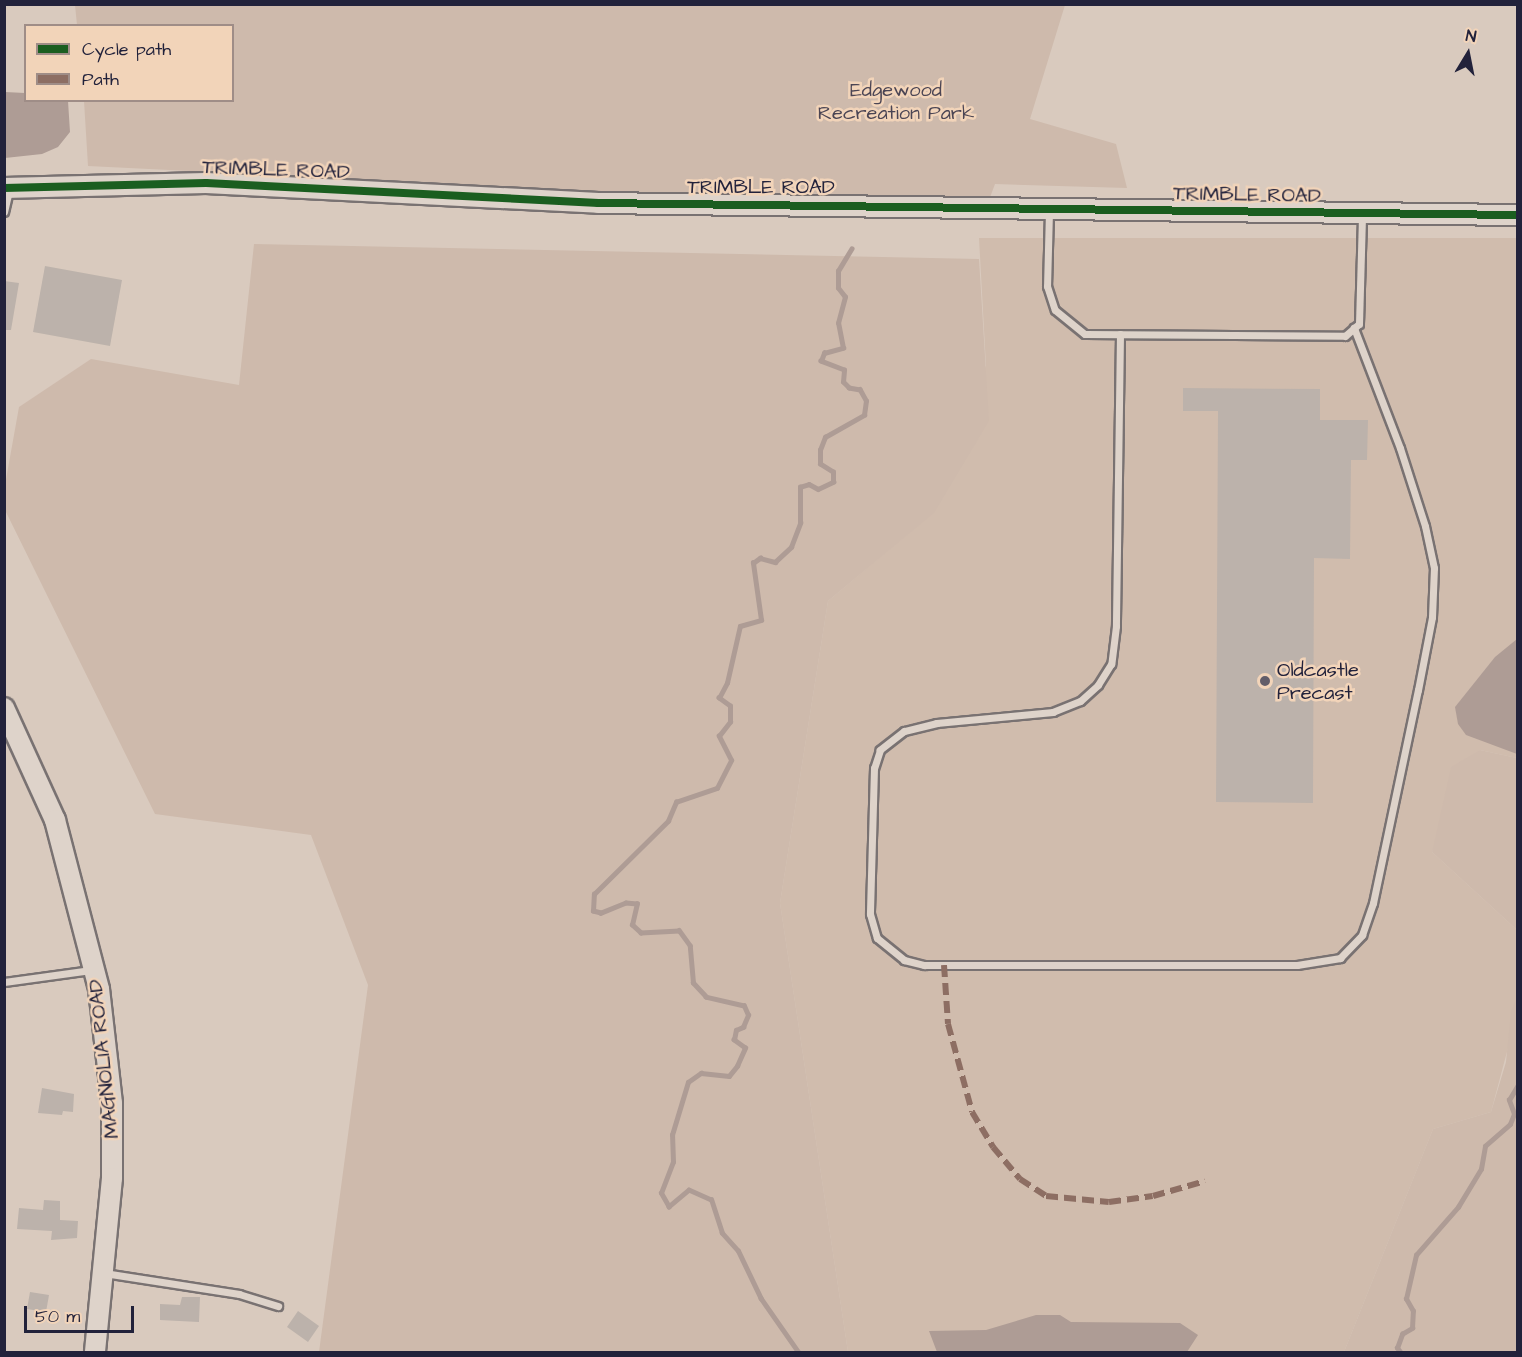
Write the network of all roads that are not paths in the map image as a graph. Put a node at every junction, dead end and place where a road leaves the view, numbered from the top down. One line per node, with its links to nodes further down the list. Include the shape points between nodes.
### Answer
1 (7, 188): 2 (street, TRIMBLE ROAD, via 206,183 598,203); 3 (lane)
2 (1050, 208): 4 (street, TRIMBLE ROAD); 7 (lane, via 1047,286 1054,310 1085,334)
3 (4, 212)
4 (1362, 214): 5 (street, TRIMBLE ROAD); 6 (lane, via 1361,309 1359,324)
5 (1518, 215)
6 (1354, 328): 7 (lane, via 1344,336); 7 (lane, via 1400,448 1434,568 1432,617 1418,690 1373,903 1362,935 1340,958 1297,965 924,965 904,960 877,938 870,914 874,768 880,750 904,731 937,723 1053,712 1080,701 1098,685 1111,664 1116,626)
7 (1120, 334)
8 (4, 708): 9 (street, MAGNOLIA ROAD, via 55,820)
9 (95, 969): 10 (lane); 11 (street, MAGNOLIA ROAD, via 106,1035 112,1122)
10 (4, 981)
11 (104, 1273): 12 (lane, via 239,1294); 13 (street, MAGNOLIA ROAD)
12 (278, 1306)
13 (94, 1353)

